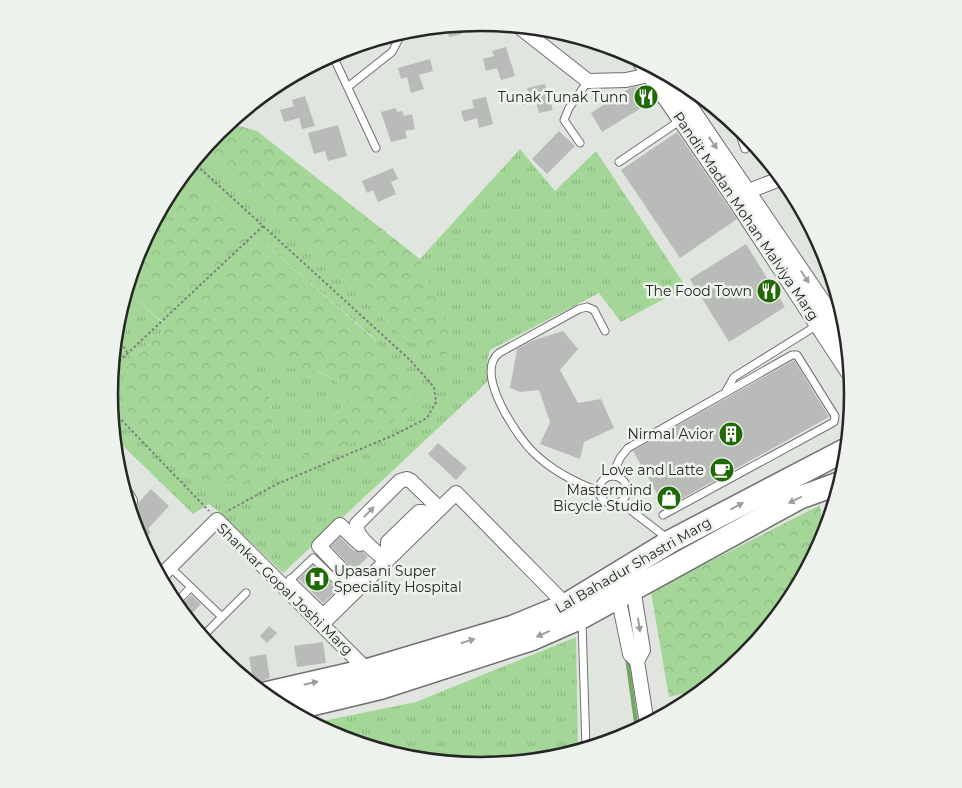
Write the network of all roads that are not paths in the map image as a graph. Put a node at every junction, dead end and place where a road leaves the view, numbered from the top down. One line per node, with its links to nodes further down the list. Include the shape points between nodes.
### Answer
1 (528, 34): 7 (street)
2 (398, 41): 8 (lane, via 392,52)
3 (336, 62): 8 (lane)
4 (647, 72): 7 (street, via 626,80)
5 (656, 77): 9 (street, Pandit Madan Mohan Malviya Marg)
6 (658, 78): 16 (street, Pandit Madan Mohan Malviya Marg, one-way to 16)
7 (588, 80): 10 (lane, via 564,120)
8 (349, 86): 12 (lane)
9 (681, 120): 14 (lane); 16 (street, Pandit Madan Mohan Malviya Marg)
10 (580, 142)
11 (743, 142): 13 (lane)
12 (376, 148)
13 (745, 149)
14 (619, 162)
15 (775, 181): 16 (street)
16 (747, 192): 17 (street, Pandit Madan Mohan Malviya Marg)
17 (771, 239): 18 (street, Pandit Madan Mohan Malviya Marg); 19 (street, Pandit Madan Mohan Malviya Marg, one-way to 19)
18 (819, 324): 21 (street, Pandit Madan Mohan Malviya Marg); 22 (lane, via 734,377)
19 (838, 328)
20 (605, 331): 26 (lane, via 594,310 587,307 499,353 492,364 491,381 505,414 532,452 571,480)
21 (842, 360)
22 (724, 393): 24 (lane, via 628,448); 29 (lane, via 795,355 835,419)
23 (839, 453): 30 (main road, Lal Bahadur Shastri Marg, one-way to 23)
24 (612, 476): 26 (lane, via 600,482); 27 (lane, via 621,478 626,486 626,495)
25 (831, 487): 38 (main road, Lal Bahadur Shastri Marg, one-way to 38, via 799,498)
26 (598, 491): 27 (lane, via 606,503)
27 (620, 502): 30 (lane)
28 (433, 512): 31 (street); 31 (street, one-way to 28, via 356,528 400,481 411,481); 40 (street, via 456,493)
29 (663, 515)
30 (671, 541): 40 (main road, Lal Bahadur Shastri Marg)
31 (386, 558): 36 (street); 36 (street, via 338,526 319,547)
32 (170, 567): 33 (street, Shankar Gopal Joshi Marg); 34 (street, Shankar Gopal Joshi Marg, via 217,520); 35 (lane)
33 (165, 572)
34 (287, 582): 36 (lane, via 313,558); 41 (street, Shankar Gopal Joshi Marg)
35 (191, 587): 39 (lane); 42 (lane)
36 (353, 589): 41 (street)
37 (246, 592): 42 (lane)
38 (626, 592): 40 (main road, Lal Bahadur Shastri Marg); 47 (street, via 643,650 637,661)
39 (181, 598)
40 (574, 611): 44 (main road, Lal Bahadur Shastri Marg, via 512,627); 48 (lane)
41 (322, 616): 44 (street, Shankar Gopal Joshi Marg)
42 (222, 617): 43 (lane)
43 (207, 632)
44 (374, 679): 45 (main road, Lal Bahadur Shastri Marg, one-way to 44); 46 (main road, Lal Bahadur Shastri Marg)
45 (274, 692)
46 (298, 707)
47 (646, 716)
48 (585, 741)

